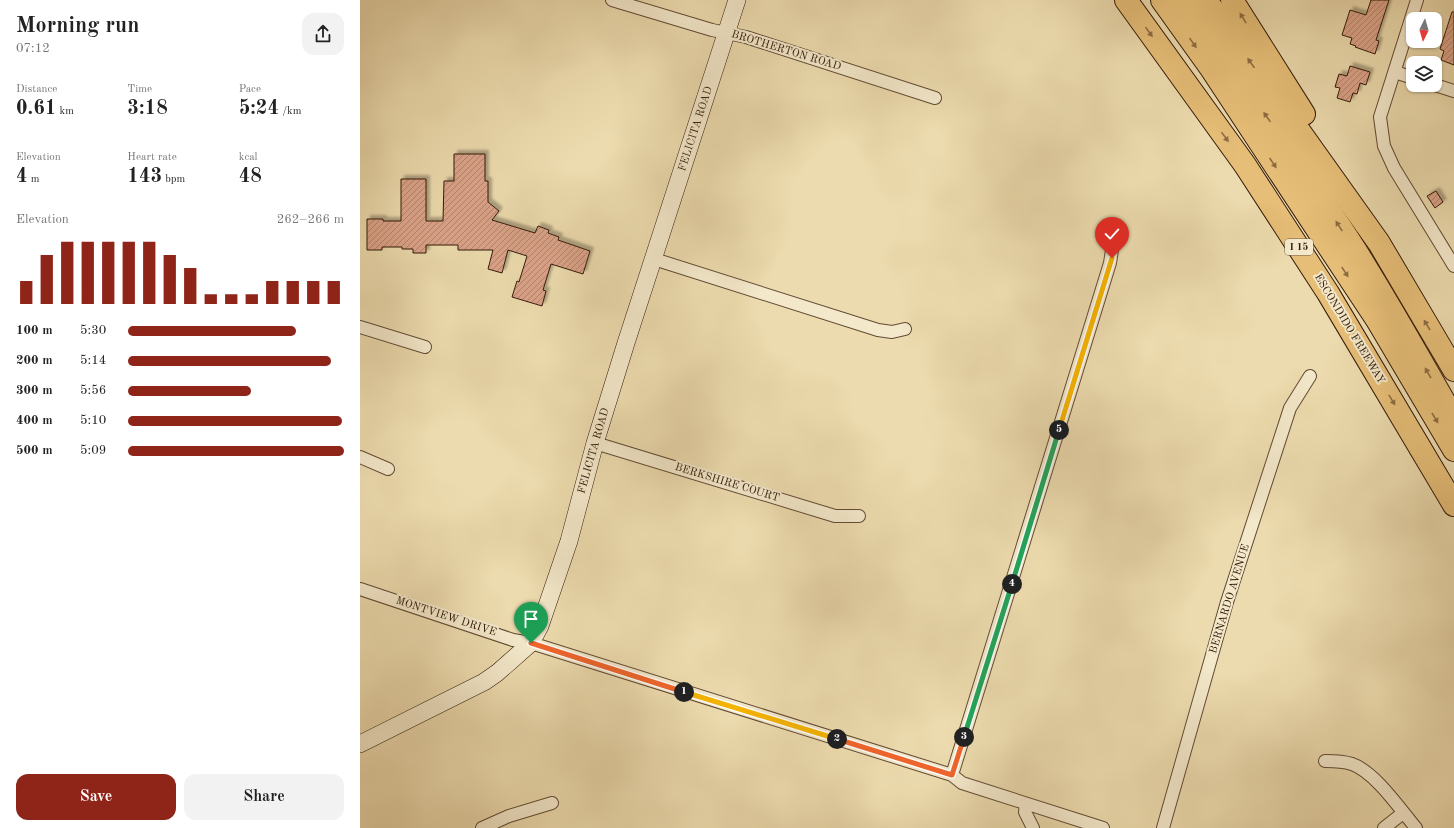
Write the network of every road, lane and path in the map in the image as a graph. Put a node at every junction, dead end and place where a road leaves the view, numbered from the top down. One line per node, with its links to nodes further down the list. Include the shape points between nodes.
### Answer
1 (612, 0): 9 (street, BROTHERTON ROAD)
2 (737, 0): 9 (main road, FELICITA ROAD)
3 (1126, 0): 29 (highway, ESCONDIDO FREEWAY / I 15, one-way to 29, via 1246,165 1328,293)
4 (1162, 0): 26 (highway, one-way to 26, via 1210,67 1377,320)
5 (1186, 0): 24 (highway, one-way to 5, via 1356,252)
6 (1206, 0): 16 (highway, one-way to 6)
7 (1232, 0): 16 (highway, one-way to 7, via 1345,178)
8 (1418, 0): 10 (street)
9 (726, 33): 14 (street, BROTHERTON ROAD, via 746,37); 17 (main road, FELICITA ROAD)
10 (1395, 72): 11 (street); 18 (street, via 1380,117 1384,146 1394,168)
11 (1406, 76)
12 (1442, 87): 13 (street)
13 (1454, 91)
14 (935, 98)
15 (1115, 231): 35 (street, via 1110,263)
16 (1379, 243): 22 (highway, one-way to 16)
17 (654, 259): 20 (street, via 878,330 892,332); 25 (main road, FELICITA ROAD)
18 (1454, 266)
19 (360, 327): 21 (street)
20 (905, 329)
21 (425, 347)
22 (1454, 370)
23 (1310, 376): 42 (street, BERNARDO AVENUE, via 1290,408 1228,602)
24 (1454, 419)
25 (596, 443): 30 (street, BERKSHIRE COURT, via 835,516); 32 (main road, FELICITA ROAD, via 569,541 540,626)
26 (1454, 450)
27 (360, 457): 28 (street)
28 (388, 469)
29 (1454, 505)
30 (859, 516)
31 (360, 589): 32 (street, MONTVIEW DRIVE, via 513,640)
32 (531, 643): 33 (main road, via 484,682); 35 (street, MONTVIEW DRIVE)
33 (360, 744)
34 (1325, 761): 38 (street, via 1353,764 1365,770)
35 (952, 775): 37 (street, MONTVIEW DRIVE, via 962,783)
36 (552, 803): 39 (street, via 509,816)
37 (1026, 804): 40 (street, via 1025,812); 41 (street, MONTVIEW DRIVE)
38 (1403, 813): 43 (street); 44 (street)
39 (484, 828)
40 (1033, 828)
41 (1103, 828)
42 (1163, 828)
43 (1384, 828)
44 (1416, 828)

